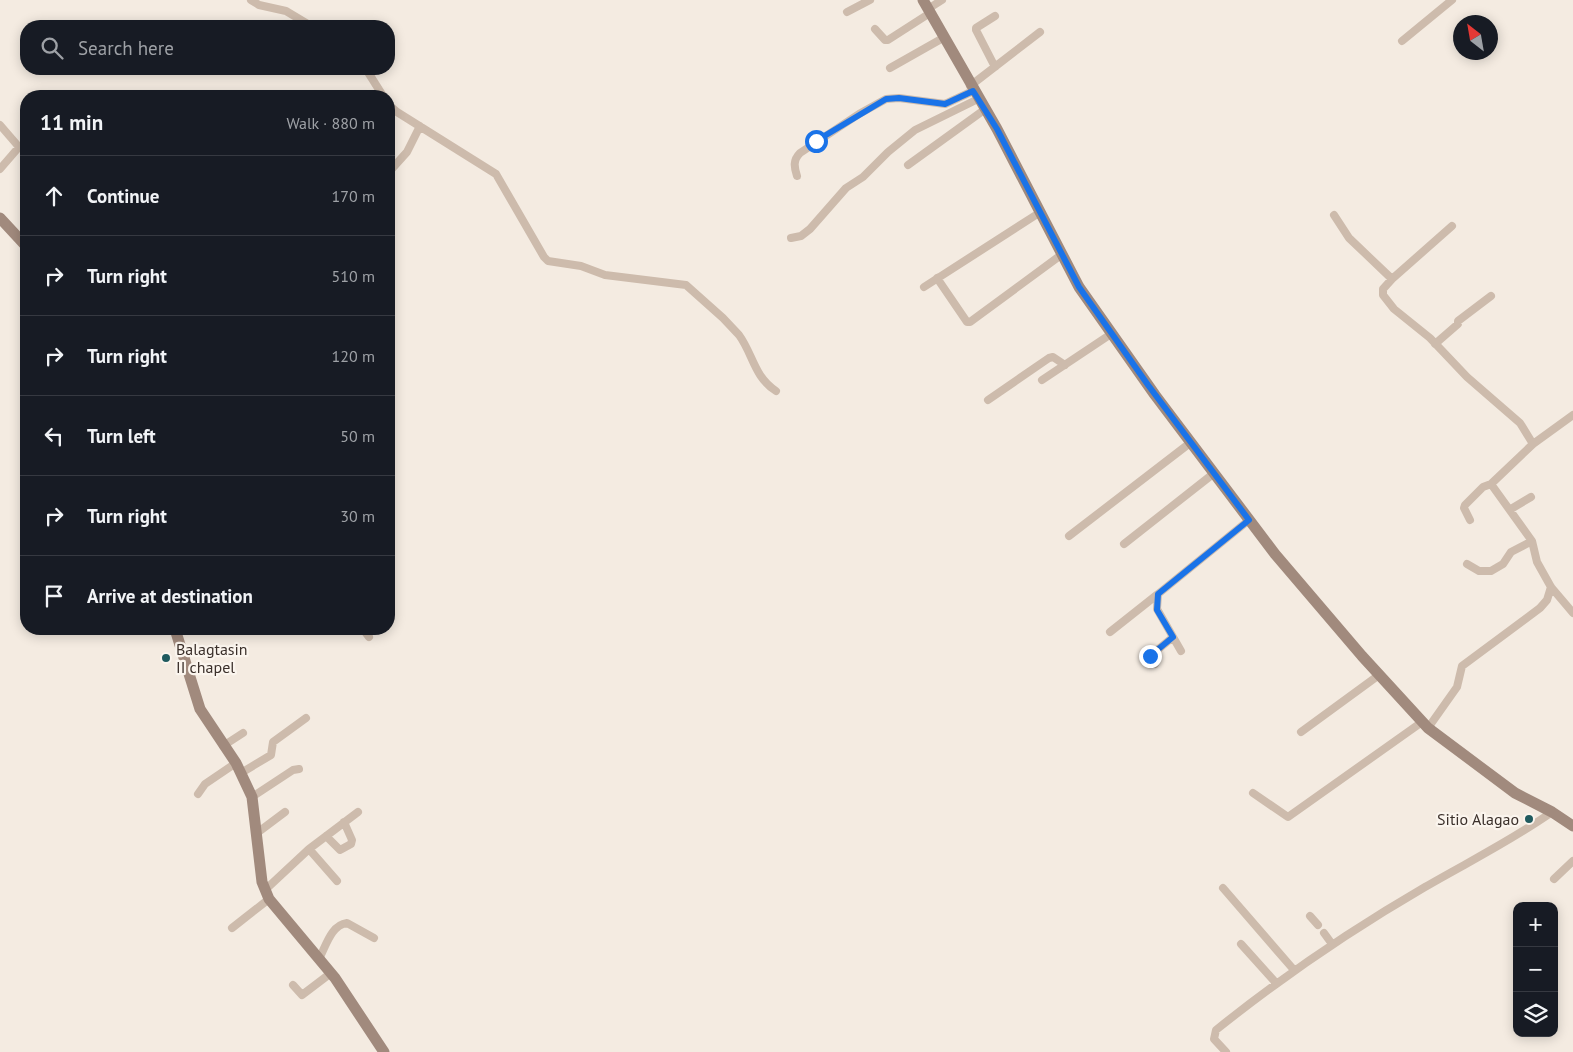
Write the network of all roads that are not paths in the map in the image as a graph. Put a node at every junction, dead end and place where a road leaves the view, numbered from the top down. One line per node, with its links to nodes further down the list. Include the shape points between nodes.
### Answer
1 (251, 0): 8 (street, via 286,11)
2 (870, 0): 6 (street)
3 (942, 0): 5 (street)
4 (1452, 0): 12 (street)
5 (927, 7): 9 (street, via 888,40); 11 (street)
6 (847, 12)
7 (994, 16): 13 (street, via 976,30)
8 (301, 20)
9 (875, 29)
10 (1040, 32): 13 (street)
11 (943, 38): 14 (street); 17 (street)
12 (1402, 41)
13 (995, 67): 17 (street)
14 (890, 68)
15 (370, 75): 16 (street)
16 (379, 90)
17 (976, 96): 22 (street); 24 (street, via 945,104 899,98 878,102 800,153 794,168); 25 (street, via 997,129); 29 (street, via 915,130 864,177 846,188 806,233)
18 (395, 109): 20 (street)
19 (0, 125): 23 (street, via 19,147)
20 (420, 126): 21 (street, via 407,152); 40 (street, via 496,174 548,260 605,274 686,285 739,335 756,371 767,385)
21 (395, 165)
22 (908, 165)
23 (0, 169)
24 (797, 176)
25 (1039, 213): 31 (street); 32 (street)
26 (1334, 215): 33 (street, via 1349,238)
27 (0, 218): 30 (street)
28 (1452, 226): 33 (street)
29 (791, 238)
30 (20, 240)
31 (1061, 255): 32 (street, via 970,322); 36 (street)
32 (937, 278): 34 (street)
33 (1392, 279): 37 (street, via 1383,289 1383,295 1394,309)
34 (924, 287)
35 (1491, 296): 37 (street)
36 (1111, 334): 38 (street); 43 (street)
37 (1435, 344): 44 (street, via 1520,423)
38 (1065, 365): 39 (street); 41 (street, via 1053,357 1048,358)
39 (1042, 380)
40 (776, 390)
41 (988, 400)
42 (1573, 415): 44 (street)
43 (1190, 443): 45 (street); 51 (street)
44 (1533, 444): 46 (street)
45 (1213, 474): 49 (street); 53 (street)
46 (1492, 484): 48 (street); 50 (street, via 1465,505)
47 (1531, 498): 48 (street)
48 (1511, 509): 52 (street)
49 (1249, 520): 56 (street); 63 (street)
50 (1470, 520)
51 (1070, 536)
52 (1532, 542): 54 (street, via 1511,552 1503,564 1491,570 1479,571); 55 (street, via 1537,562)
53 (1124, 544)
54 (1467, 564)
55 (1551, 587): 57 (street); 65 (street, via 1540,608 1462,666 1458,687)
56 (1158, 594): 58 (street); 60 (street, via 1157,610)
57 (1573, 613)
58 (1110, 632)
59 (177, 635): 68 (street, via 200,709)
60 (1173, 637): 61 (street); 62 (street, via 1150,656)
61 (1181, 651)
62 (1155, 664)
63 (1379, 675): 65 (street); 66 (street)
64 (306, 718): 69 (street, via 273,742 271,755)
65 (1425, 725): 71 (street, via 1288,817); 76 (street, via 1515,793)
66 (1301, 732)
67 (244, 733): 68 (street)
68 (223, 746): 69 (street)
69 (238, 768): 72 (street, via 205,784); 73 (street)
70 (299, 768): 73 (street)
71 (1253, 793)
72 (198, 794)
73 (252, 797): 79 (street)
74 (285, 812): 79 (street)
75 (358, 812): 77 (street)
76 (1552, 812): 78 (street); 93 (street, via 1516,837 1426,886)
77 (344, 822): 80 (street); 80 (street, via 351,844 340,850)
78 (1573, 826)
79 (257, 833): 86 (street)
80 (326, 836): 81 (street)
81 (309, 849): 84 (street); 86 (street)
82 (1573, 861): 83 (street)
83 (1554, 879)
84 (337, 881)
85 (1223, 888): 95 (street)
86 (267, 894): 89 (street); 94 (street)
87 (1310, 916): 88 (street)
88 (1318, 925)
89 (232, 928)
90 (1324, 933): 93 (street)
91 (374, 938): 94 (street, via 344,923 334,931)
92 (1241, 944): 97 (street)
93 (1332, 944): 95 (street)
94 (319, 959): 96 (street)
95 (1294, 970): 97 (street)
96 (331, 973): 98 (street, via 302,995); 99 (street)
97 (1276, 983): 100 (street, via 1216,1030 1214,1038)
98 (293, 985)
99 (384, 1052)
100 (1226, 1052)

